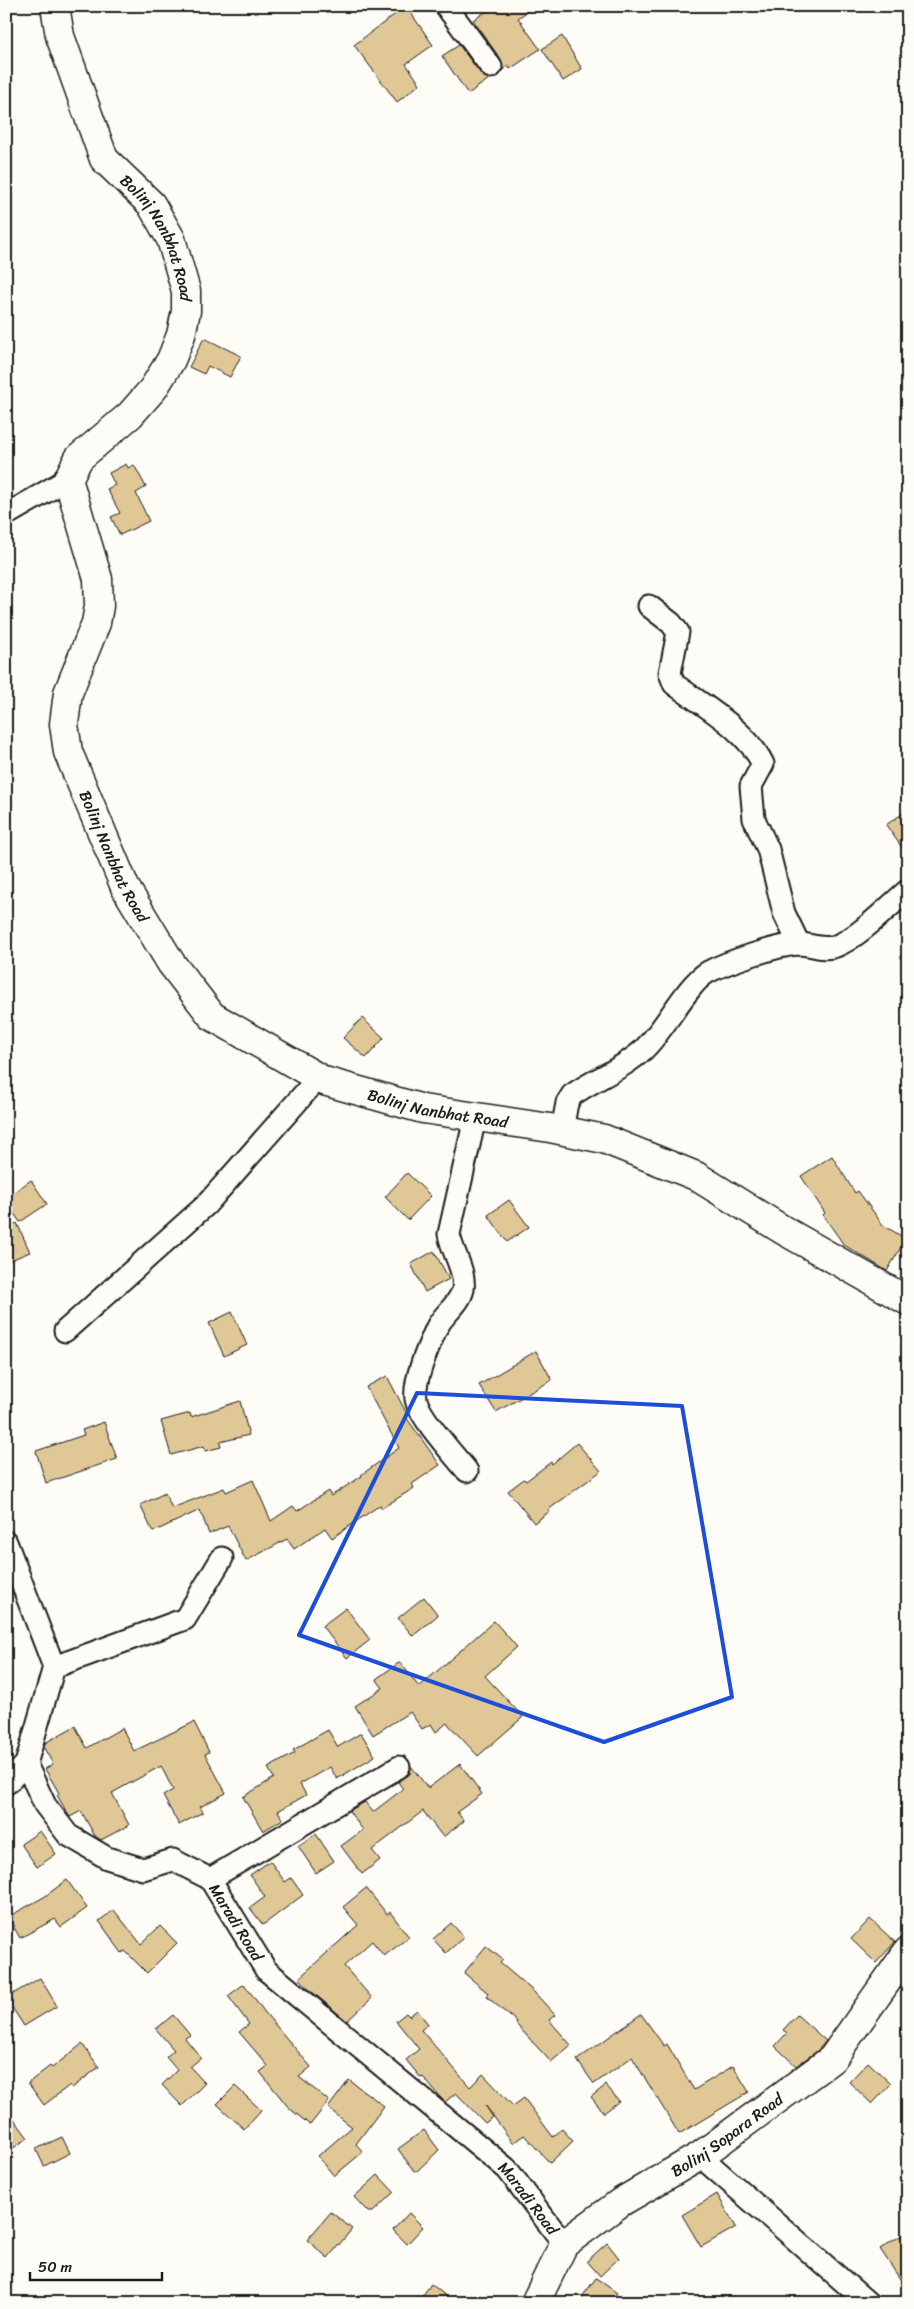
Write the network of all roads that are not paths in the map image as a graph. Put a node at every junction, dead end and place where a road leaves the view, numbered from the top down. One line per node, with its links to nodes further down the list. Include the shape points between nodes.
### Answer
1 (55, 6): 4 (street, Bolinj Nanbhat Road, via 60,36 104,159 151,204 171,239 186,291 181,335 171,360 130,415 79,458)
2 (446, 6): 3 (street)
3 (491, 67)
4 (68, 479): 5 (street); 9 (street, Bolinj Nanbhat Road, via 98,578 96,623 68,693 64,724 68,752 83,790 126,886 171,963 196,997 212,1016)
5 (6, 515)
6 (649, 606): 8 (street, via 678,632 670,673 674,684 744,737 763,764 751,786 754,819 768,849 784,913)
7 (908, 890): 8 (street, via 836,946 824,948)
8 (799, 944): 11 (street, via 766,951 701,976 642,1051 572,1095 567,1103)
9 (318, 1078): 10 (street, Bolinj Nanbhat Road, via 378,1098); 13 (street, via 206,1205)
10 (475, 1118): 11 (street, Bolinj Nanbhat Road); 14 (street, via 449,1234 463,1278 463,1290 438,1326 415,1384 416,1401 424,1415)
11 (562, 1130): 12 (street, Bolinj Nanbhat Road, via 604,1139 696,1176)
12 (908, 1301)
13 (65, 1331)
14 (467, 1471)
15 (6, 1542): 17 (street)
16 (222, 1558): 17 (street, via 185,1619)
17 (54, 1667): 18 (street)
18 (26, 1764): 20 (street); 21 (street, Maradi Road, via 45,1805 68,1835 107,1858 143,1869 173,1860)
19 (399, 1767): 21 (street)
20 (6, 1784)
21 (210, 1879): 24 (street, Maradi Road, via 266,1970 507,2169)
22 (908, 1951): 23 (street, Bolinj Sopara Road, via 832,2059)
23 (700, 2156): 24 (street, Bolinj Sopara Road, via 621,2202); 26 (street)
24 (564, 2244): 25 (street, Bolinj Sopara Road)
25 (535, 2303)
26 (868, 2303)

